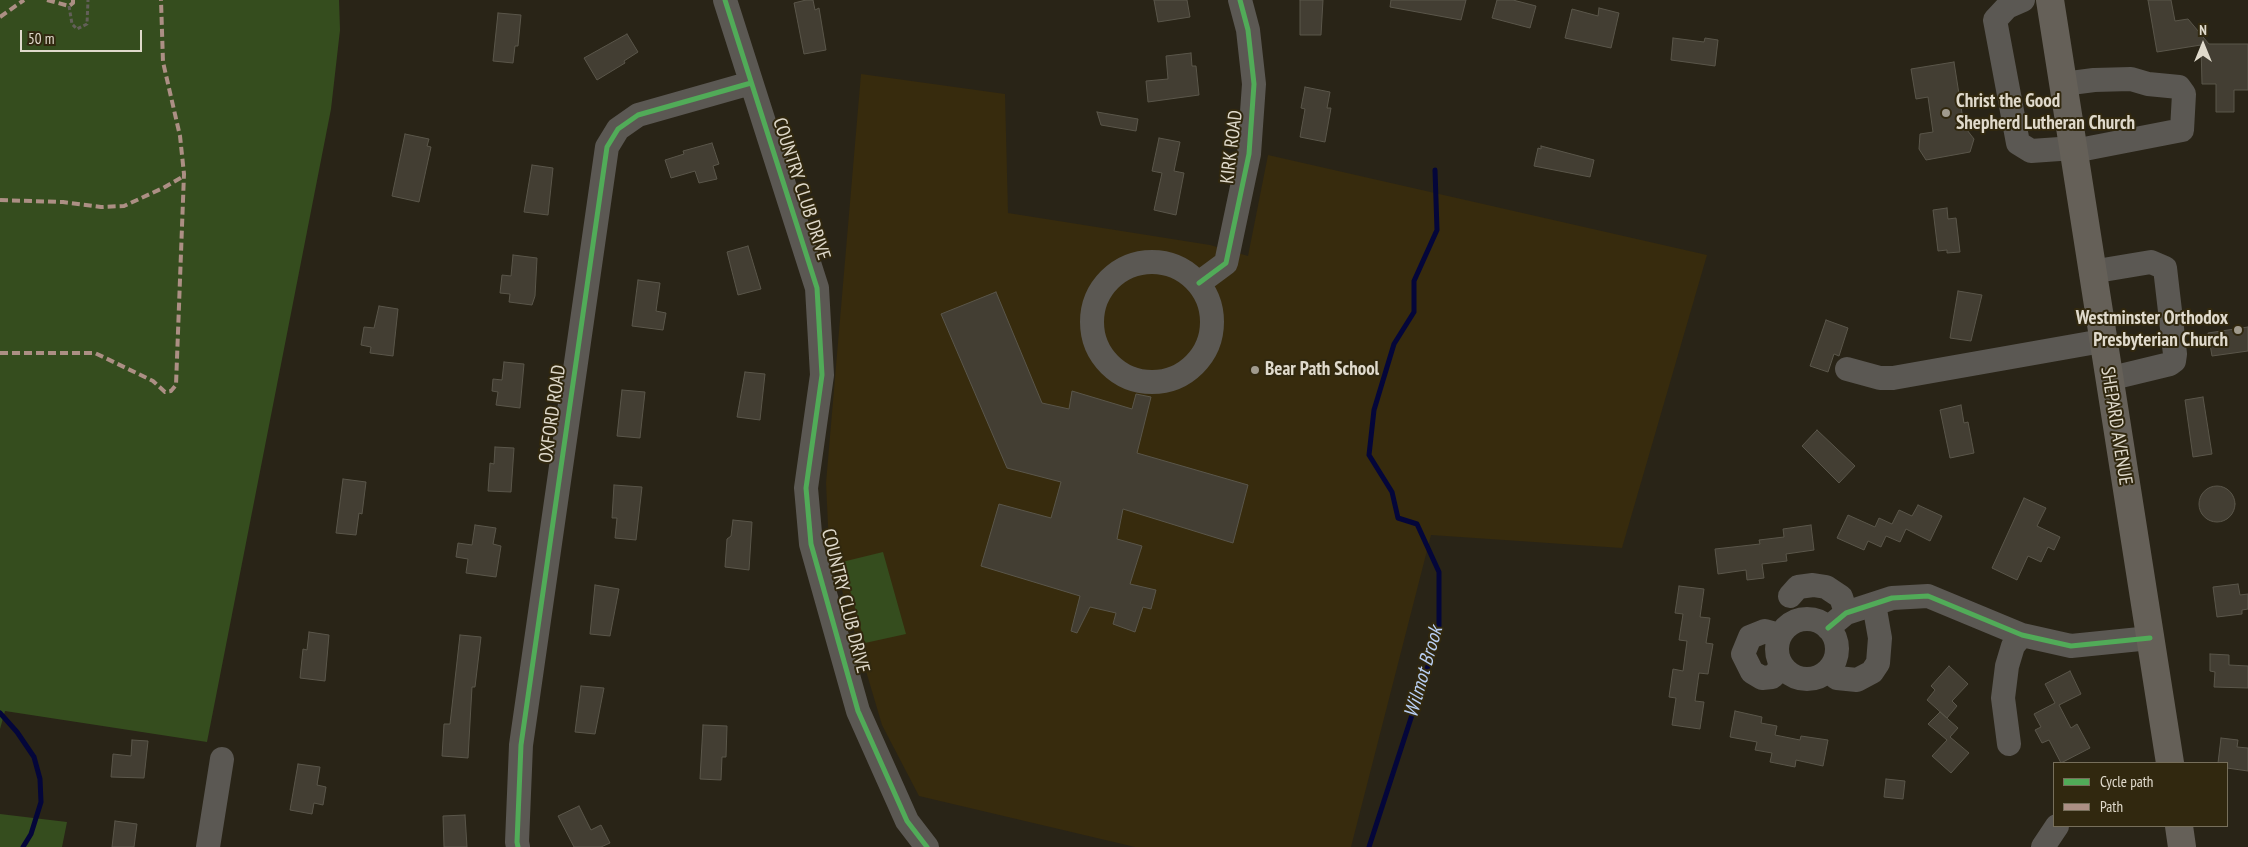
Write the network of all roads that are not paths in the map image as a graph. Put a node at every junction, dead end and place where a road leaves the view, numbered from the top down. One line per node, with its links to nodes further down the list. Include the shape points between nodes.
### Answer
1 (725, 0): 5 (street, COUNTRY CLUB DRIVE)
2 (1240, 0): 9 (street, KIRK ROAD, via 1248,30 1254,84 1250,147 1226,263)
3 (2023, 0): 7 (street, via 2007,7 1995,20 2018,144 2031,151)
4 (2050, 0): 6 (main road, SHEPARD AVENUE)
5 (751, 83): 27 (street, OXFORD ROAD, via 638,115 618,129 607,147 521,745); 28 (street, COUNTRY CLUB DRIVE, via 817,288 822,375 806,488 811,544 858,711 908,821)
6 (2062, 84): 7 (main road, SHEPARD AVENUE); 7 (street, via 2131,79 2179,87 2184,94 2182,130)
7 (2074, 150): 8 (main road, SHEPARD AVENUE)
8 (2091, 272): 10 (main road, SHEPARD AVENUE); 12 (street, via 2151,262 2165,268 2176,354 2174,361)
9 (1199, 283): 9 (street, via 1183,270 1163,262 1142,262 1122,269 1106,282 1095,300 1091,321 1094,342 1105,360 1119,373 1146,382 1174,379 1191,369 1204,355 1211,337 1213,318 1209,300)
10 (2102, 341): 11 (street, via 1893,378); 12 (main road, SHEPARD AVENUE)
11 (1847, 369)
12 (2108, 379): 18 (main road, SHEPARD AVENUE)
13 (1790, 596): 15 (street, via 1798,587 1813,585 1826,588 1841,597)
14 (1874, 604): 15 (street); 17 (street, via 1892,598 1928,596); 20 (street, via 1880,638 1878,663 1872,672 1857,680 1837,678)
15 (1837, 620): 16 (street, via 1802,619 1786,627); 20 (street, via 1837,654)
16 (1780, 635): 19 (street, via 1776,652); 19 (street, via 1765,631 1750,637 1743,654 1752,672 1762,678 1772,677)
17 (2022, 635): 18 (street, via 2071,646); 21 (street, via 2013,646 2007,666 2004,698)
18 (2150, 638): 23 (main road, SHEPARD AVENUE)
19 (1782, 667): 20 (street, via 1799,679 1819,677)
20 (1828, 671)
21 (2009, 744)
22 (222, 759): 26 (street)
23 (2170, 762)
24 (2056, 827): 29 (street)
25 (2179, 827): 30 (main road)
26 (208, 847)
27 (518, 847)
28 (927, 847)
29 (2043, 847)
30 (2182, 847)

